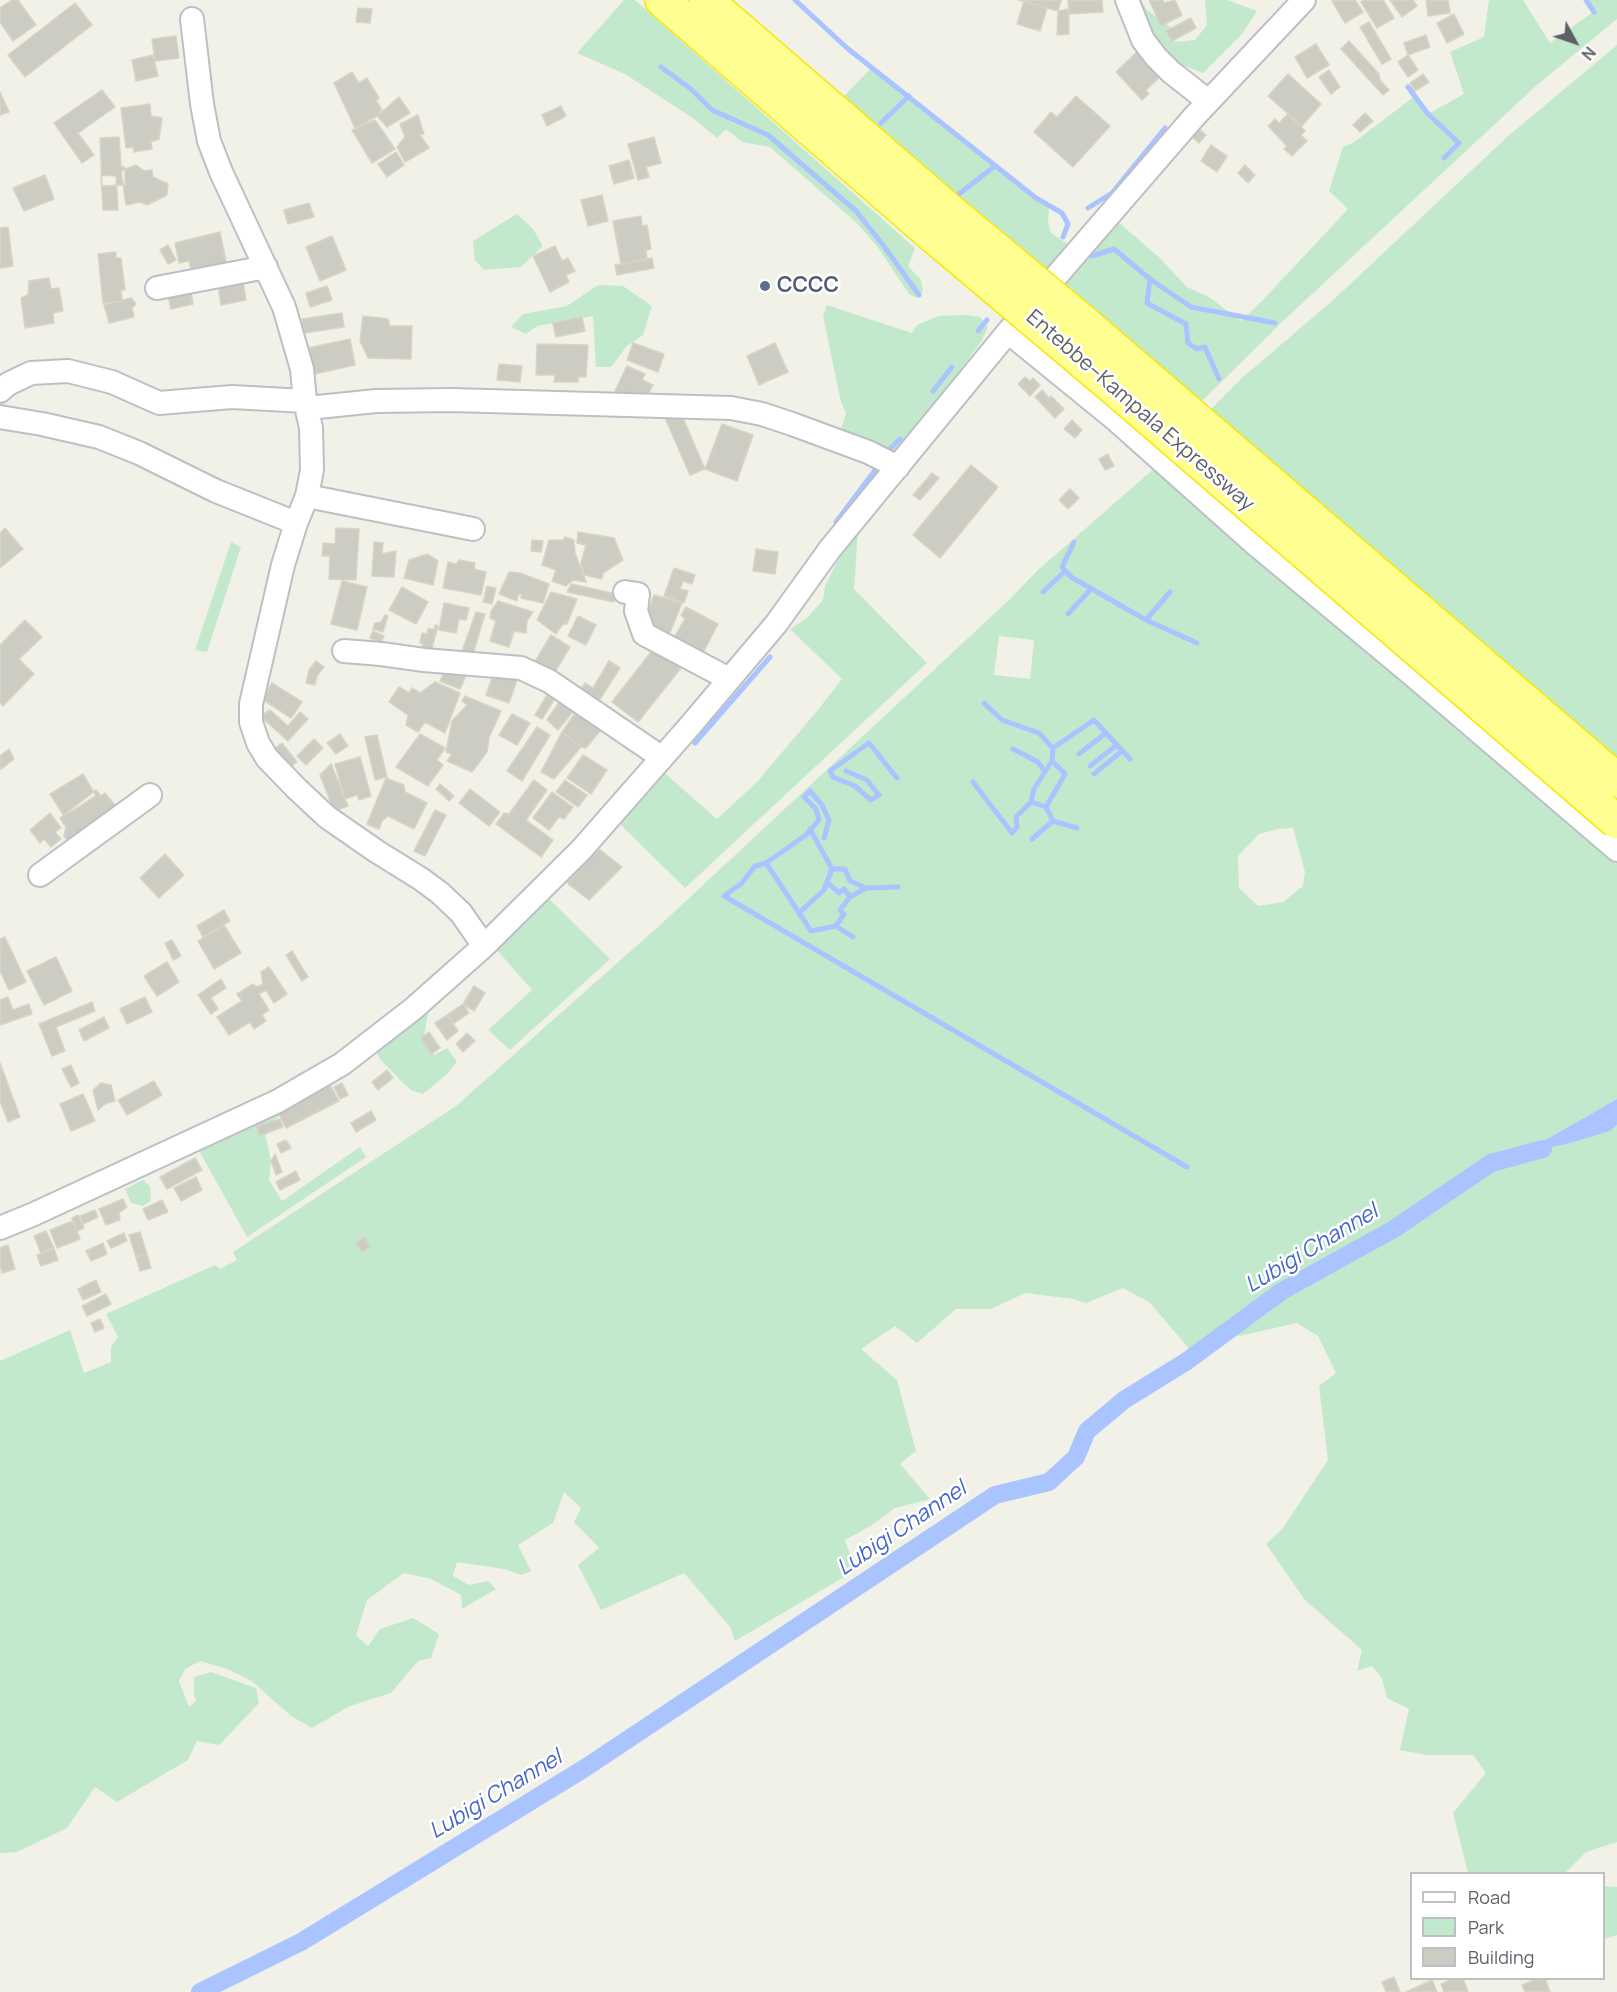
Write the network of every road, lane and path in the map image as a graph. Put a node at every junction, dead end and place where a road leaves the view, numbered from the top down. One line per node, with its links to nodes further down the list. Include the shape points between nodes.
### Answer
1 (662, 0): 7 (highway, Entebbe–Kampala Expressway)
2 (706, 0): 7 (highway, Entebbe–Kampala Expressway)
3 (1127, 0): 6 (street, via 1143,40 1156,57)
4 (1304, 0): 6 (street)
5 (192, 19): 8 (street, via 209,141)
6 (1208, 101): 10 (street)
7 (941, 223): 22 (highway, Entebbe–Kampala Expressway, bridge, via 1075,315); 24 (highway, Entebbe–Kampala Expressway, bridge, via 1125,397)
8 (266, 267): 9 (street); 12 (street, via 284,307 303,369)
9 (157, 288)
10 (1008, 332): 14 (street); 25 (street)
11 (0, 391): 12 (street, via 31,374 68,371 112,382 159,403 232,397)
12 (306, 404): 14 (street, via 452,400 731,408 792,424); 15 (street, via 312,470)
13 (0, 417): 16 (street, via 99,437)
14 (898, 467): 20 (street)
15 (307, 496): 16 (street); 17 (street)
16 (296, 523): 27 (street, via 251,704 251,722 258,743 267,758 327,817 440,893 461,913)
17 (473, 529)
18 (625, 592): 20 (street, via 638,594 636,610 644,634)
19 (345, 651): 21 (street, via 521,668 549,681)
20 (729, 680): 21 (street)
21 (661, 757): 27 (street, via 581,850)
22 (1617, 780)
23 (150, 795): 26 (street)
24 (1617, 822)
25 (1617, 850)
26 (40, 875)
27 (484, 946): 28 (street, via 413,1009 342,1064 278,1101)
28 (0, 1228)

